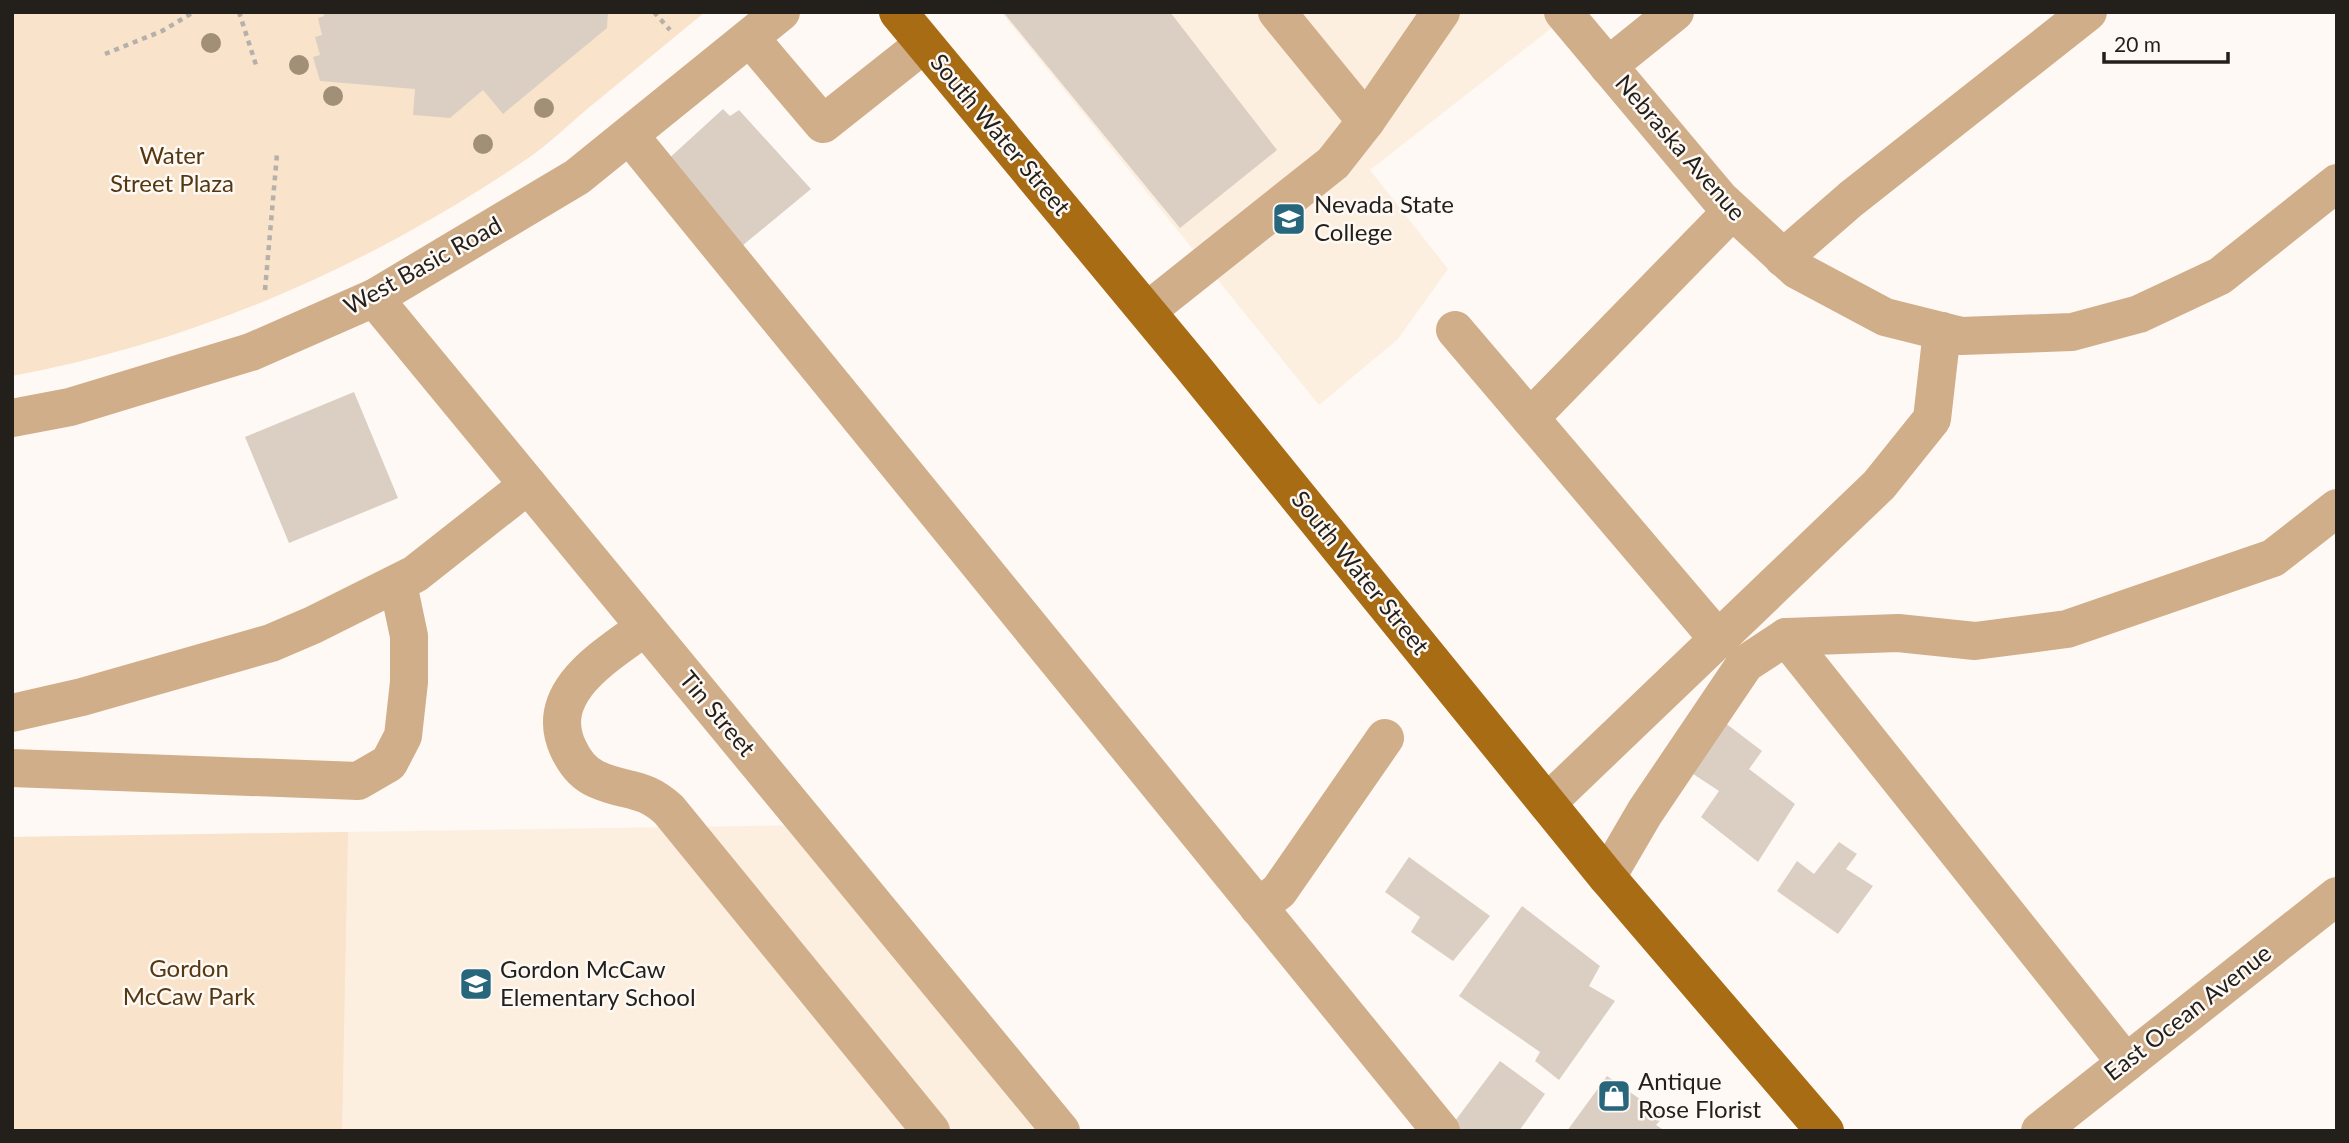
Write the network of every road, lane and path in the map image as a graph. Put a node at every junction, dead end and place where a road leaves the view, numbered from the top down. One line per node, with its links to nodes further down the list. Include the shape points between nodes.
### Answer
1 (194, 12): 14 (path, via 162,31)
2 (239, 12): 15 (path)
3 (654, 12): 11 (path)
4 (781, 12): 12 (street, West Basic Road)
5 (898, 12): 13 (main road, South Water Street)
6 (1277, 12): 17 (street)
7 (1563, 12): 16 (street, Nebraska Avenue)
8 (1675, 12): 16 (street)
9 (2088, 12): 22 (street)
10 (1430, 17): 17 (street)
11 (670, 30)
12 (750, 37): 13 (street, via 823,124); 18 (street, West Basic Road)
13 (924, 44): 25 (main road, South Water Street)
14 (105, 54)
15 (256, 65)
16 (1608, 66): 21 (street, Nebraska Avenue)
17 (1366, 121): 25 (street, via 1334,163)
18 (630, 136): 24 (street, West Basic Road, via 577,177); 42 (street)
19 (278, 154): 23 (path)
20 (2337, 183): 27 (street, Nebraska Avenue, via 2220,276 2139,314 2071,332 1961,336)
21 (1732, 211): 22 (street, Nebraska Avenue); 29 (street)
22 (1783, 258): 27 (street, Nebraska Avenue, via 1885,317)
23 (265, 290)
24 (374, 298): 28 (street, West Basic Road, via 251,352 71,407); 30 (street, Tin Street)
25 (1147, 311): 39 (main road, South Water Street)
26 (1455, 330): 29 (street)
27 (1942, 331): 35 (street, via 1932,418 1879,485)
28 (12, 418)
29 (1530, 418): 35 (street)
30 (528, 485): 32 (street); 33 (street, Tin Street)
31 (2337, 508): 34 (street, via 2273,558 2067,629 1975,641 1898,633)
32 (398, 584): 36 (street, via 271,643); 38 (street, via 409,636 403,736 389,763 358,781)
33 (645, 626): 44 (street, via 574,684 562,726 575,761 586,774 647,793 669,810); 45 (street, Tin Street)
34 (1786, 637): 40 (street, via 1745,664); 43 (street)
35 (1719, 640): 39 (street)
36 (12, 713)
37 (1385, 738): 42 (street, via 1279,891)
38 (12, 768)
39 (1547, 803): 40 (main road, South Water Street)
40 (1607, 877): 47 (main road, South Water Street)
41 (2337, 896): 43 (street, East Ocean Avenue)
42 (1258, 907): 46 (street)
43 (2126, 1063): 48 (street, East Ocean Avenue)
44 (931, 1131)
45 (1061, 1131)
46 (1441, 1131)
47 (1825, 1131)
48 (2040, 1131)

